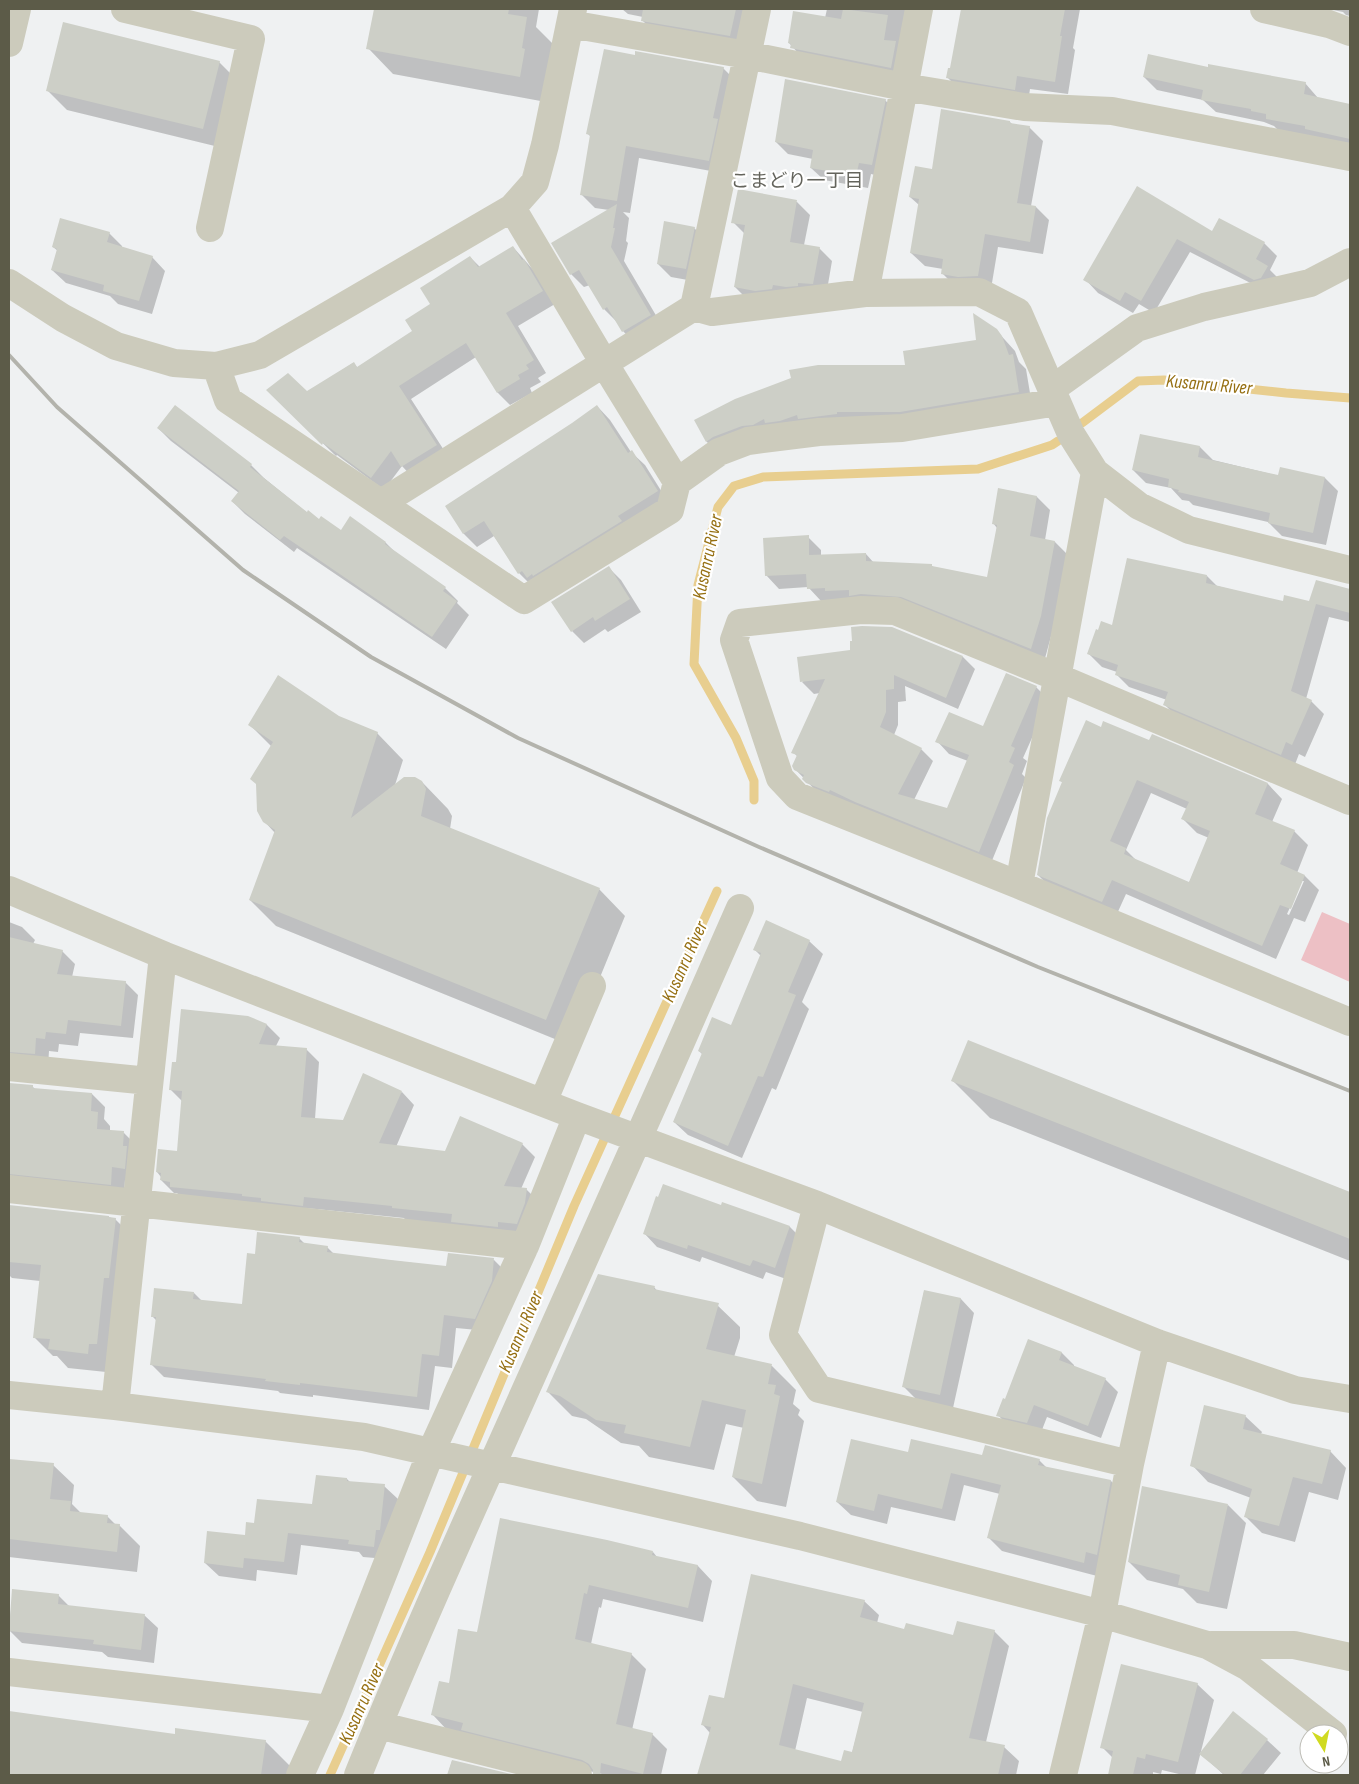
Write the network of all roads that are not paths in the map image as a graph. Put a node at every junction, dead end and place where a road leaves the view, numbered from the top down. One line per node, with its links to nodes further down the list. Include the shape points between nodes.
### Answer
1 (17, 9): 8 (street)
2 (125, 9): 13 (street, via 252,39)
3 (757, 9): 9 (street)
4 (919, 9): 10 (street)
5 (1264, 9): 7 (street)
6 (572, 17): 9 (street); 12 (street, via 535,182)
7 (1350, 32)
8 (9, 43)
9 (747, 55): 10 (street); 17 (street)
10 (904, 87): 11 (street, via 1024,107 1112,111); 16 (street)
11 (1350, 157)
12 (512, 208): 18 (street); 19 (street, via 260,355)
13 (210, 228)
14 (1350, 262): 20 (street, via 1310,283 1204,307 1137,328)
15 (9, 282): 19 (street, via 63,318 116,346 174,363)
16 (865, 294): 17 (street, via 712,312); 20 (street, via 979,292 1018,312)
17 (694, 307): 18 (street)
18 (604, 363): 22 (street); 23 (street)
19 (216, 366): 23 (street, via 228,400)
20 (1054, 396): 21 (street, via 1071,434); 22 (street, via 902,428 819,432 748,441 719,452)
21 (1095, 472): 24 (street, via 1139,506 1189,530); 25 (street)
22 (677, 482): 23 (street, via 670,510 524,600)
23 (381, 503)
24 (1350, 570)
25 (1057, 677): 26 (street); 27 (street); 27 (street, via 895,611 861,610 740,623 734,640 780,778 797,796)
26 (1350, 801)
27 (1019, 885): 32 (street)
28 (9, 890): 30 (street)
29 (740, 908): 37 (street)
30 (162, 955): 34 (street); 35 (street)
31 (592, 986): 35 (street)
32 (1350, 1022)
33 (9, 1067): 34 (street)
34 (149, 1081): 39 (street)
35 (542, 1102): 36 (street)
36 (580, 1117): 37 (street); 41 (street)
37 (631, 1136): 40 (street); 48 (street)
38 (9, 1189): 39 (street)
39 (136, 1203): 41 (street); 45 (street)
40 (817, 1205): 42 (street); 47 (street, via 784,1335 819,1390)
41 (525, 1246): 46 (street)
42 (1157, 1343): 44 (street, via 1295,1390); 47 (street)
43 (9, 1395): 45 (street)
44 (1350, 1399)
45 (115, 1406): 46 (street, via 364,1438)
46 (439, 1454): 48 (street); 53 (street)
47 (1130, 1464): 49 (street)
48 (486, 1465): 49 (street, via 800,1536); 55 (street)
49 (1102, 1614): 50 (street); 59 (street)
50 (1206, 1645): 51 (street, via 1294,1645); 54 (street, via 1248,1667)
51 (1350, 1657)
52 (9, 1672): 53 (street)
53 (330, 1709): 56 (street)
54 (1320, 1724)
55 (378, 1725): 57 (street); 58 (street)
56 (300, 1775)
57 (358, 1775)
58 (578, 1775)
59 (1063, 1775)

